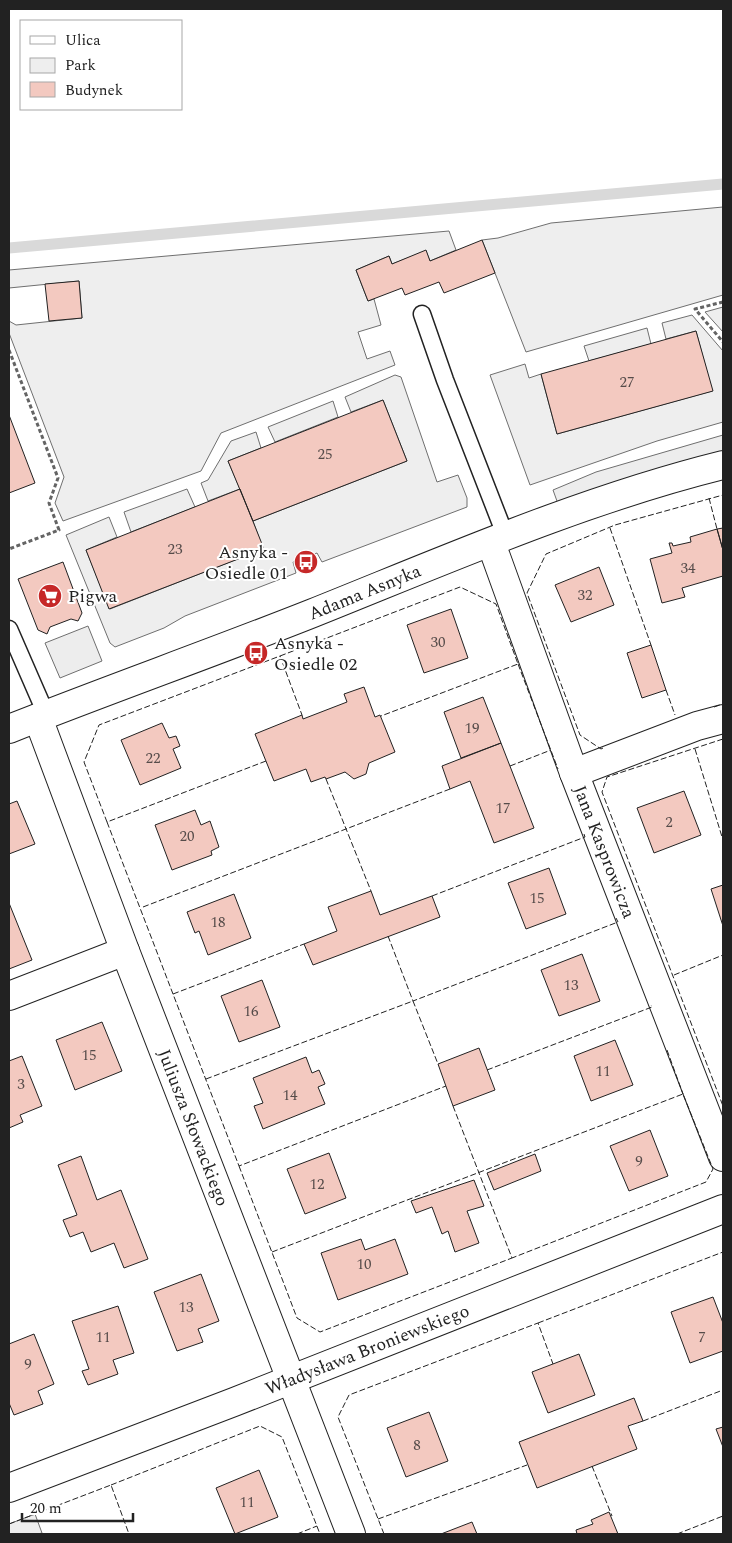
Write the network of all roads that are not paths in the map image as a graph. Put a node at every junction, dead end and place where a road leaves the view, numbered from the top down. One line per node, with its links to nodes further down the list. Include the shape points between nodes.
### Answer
1 (422, 314): 3 (lane)
2 (723, 465): 3 (street, Adama Asnyka, via 626,493)
3 (498, 540): 5 (street, Adama Asnyka); 8 (street, Jana Kasprowicza)
4 (9, 629): 5 (lane)
5 (42, 716): 7 (street, Adama Asnyka); 9 (street, Juliusza Słowackiego)
6 (723, 719): 8 (street)
7 (9, 729)
8 (574, 773): 11 (street, Jana Kasprowicza)
9 (126, 951): 10 (street); 13 (street, Juliusza Słowackiego)
10 (9, 996)
11 (723, 1157)
12 (723, 1209): 13 (street, Władysława Broniewskiego)
13 (291, 1379): 14 (street, Władysława Broniewskiego); 15 (street, Juliusza Słowackiego)
14 (9, 1488)
15 (351, 1534)

